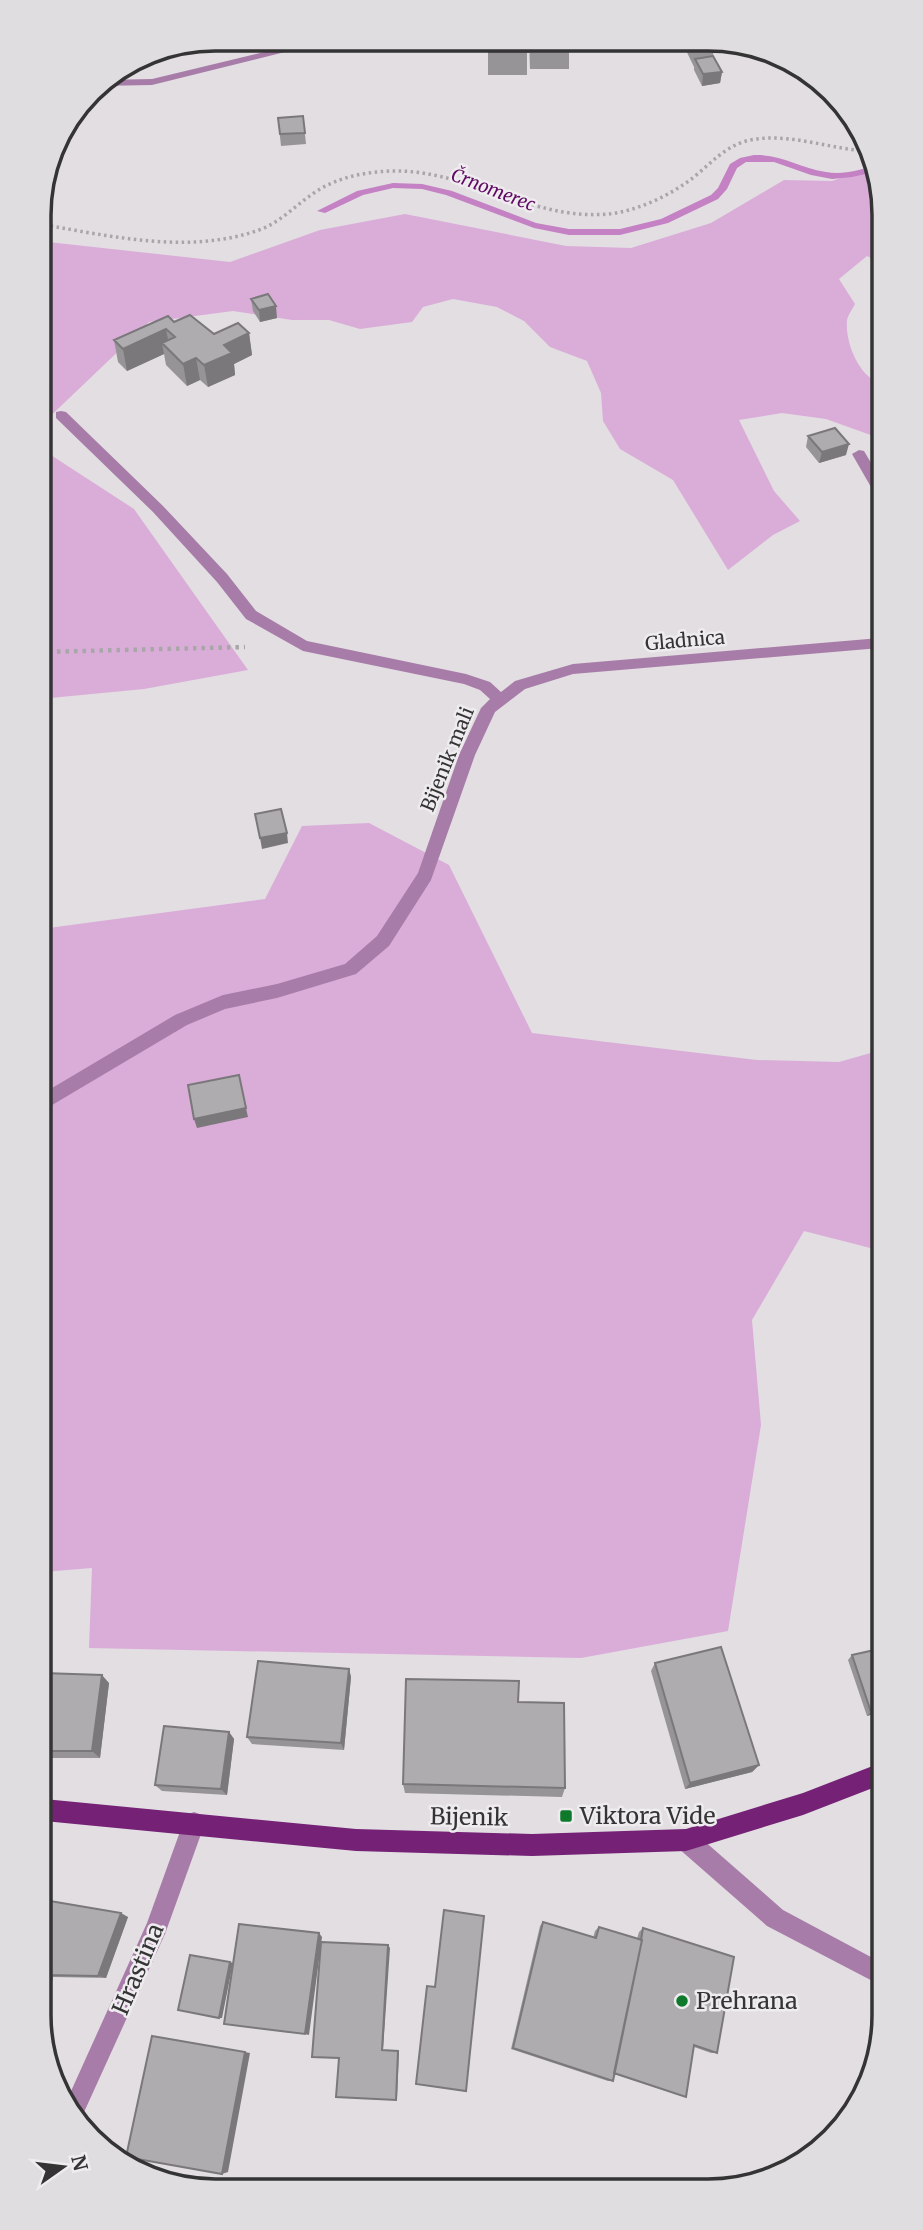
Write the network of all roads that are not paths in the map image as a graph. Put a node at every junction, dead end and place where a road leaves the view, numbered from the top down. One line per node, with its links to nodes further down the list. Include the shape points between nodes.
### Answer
1 (282, 51): 2 (street, via 152,82)
2 (118, 83)
3 (61, 415): 7 (street, Bijenik mali, via 158,509 251,615 287,639 466,679 485,686)
4 (859, 454): 5 (street)
5 (872, 477)
6 (872, 644): 7 (street, Gladnica, via 573,669 520,685)
7 (500, 700): 8 (street, Bijenik mali, via 489,708 467,755 425,875 383,941 350,969 223,1002 181,1020)
8 (51, 1098)
9 (872, 1777): 12 (main road, Bijenik)
10 (51, 1811): 11 (main road, Bijenik)
11 (194, 1823): 12 (main road, Bijenik, via 458,1844); 14 (street, Hrastina, via 157,1926)
12 (686, 1840): 13 (street, via 775,1918)
13 (872, 1970)
14 (78, 2104)

